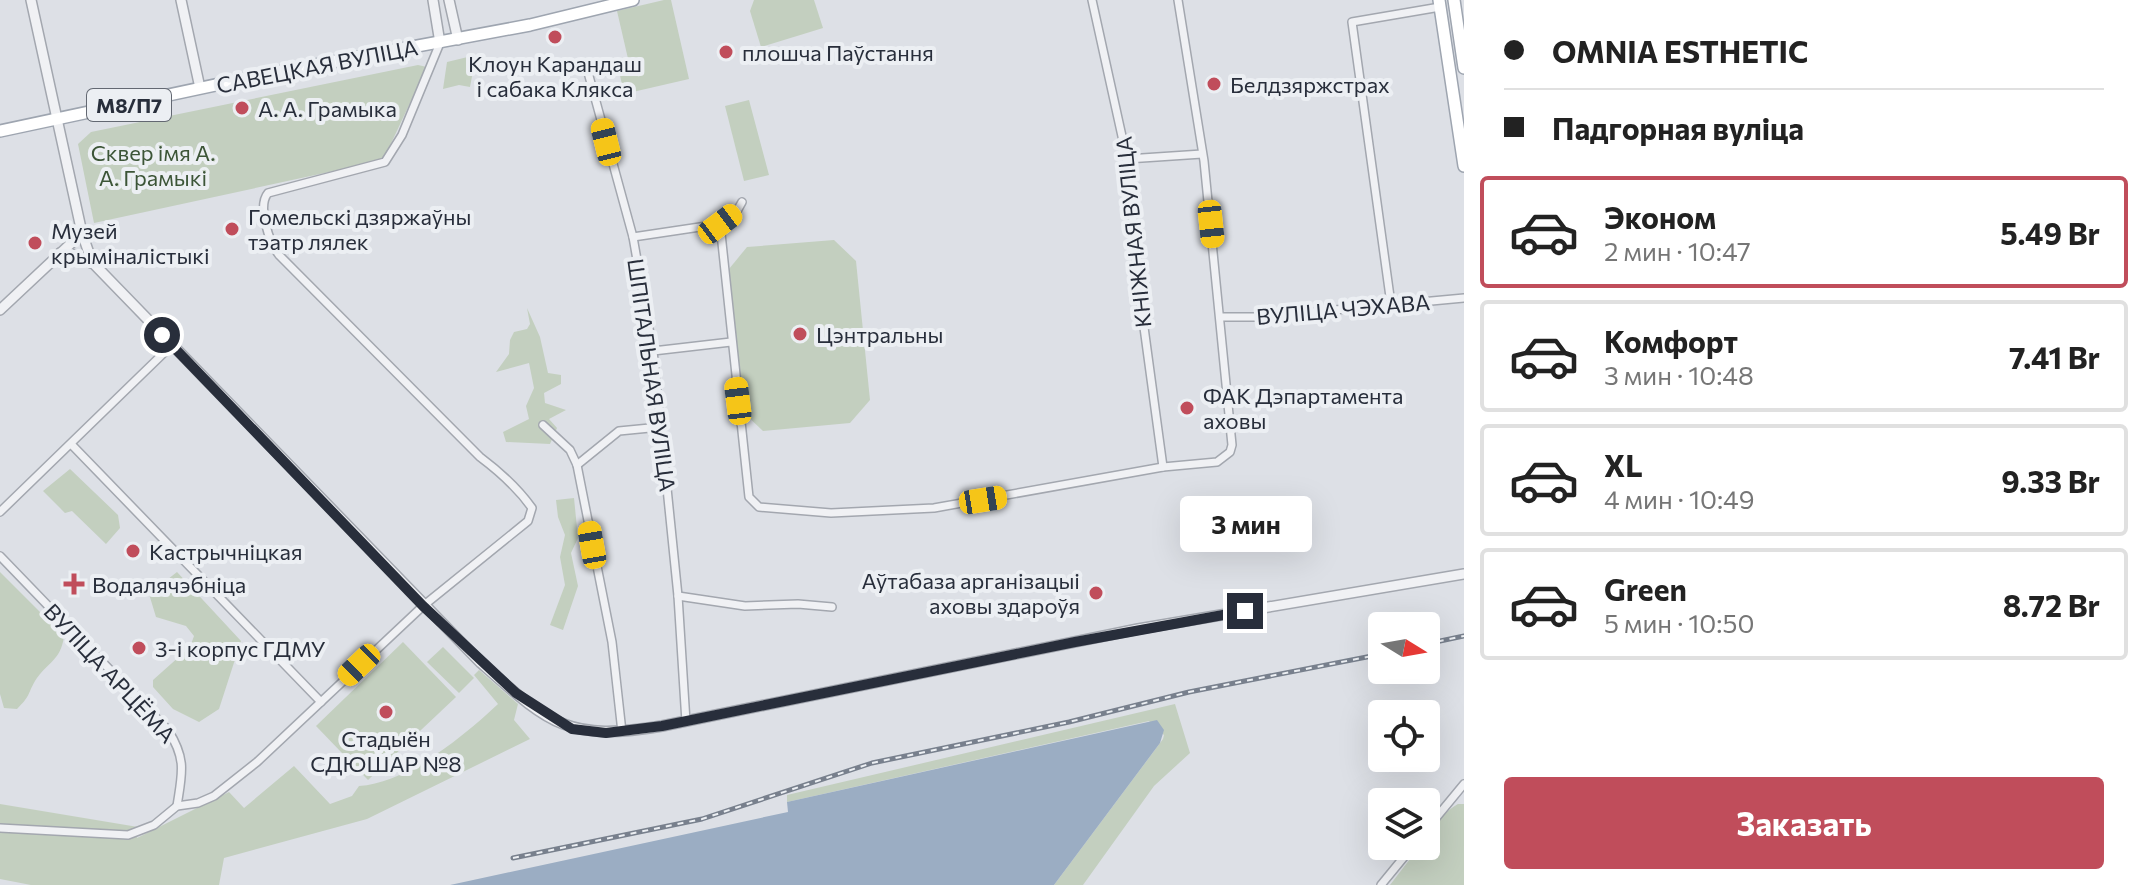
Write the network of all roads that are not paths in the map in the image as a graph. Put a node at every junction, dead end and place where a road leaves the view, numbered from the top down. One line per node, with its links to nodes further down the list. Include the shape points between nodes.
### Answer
1 (31, 0): 18 (street)
2 (181, 0): 17 (street)
3 (433, 0): 11 (street)
4 (449, 0): 10 (street)
5 (633, 0): 12 (main road, САВЕЦКАЯ ВУЛІЦА / М8/П7)
6 (1092, 0): 21 (street, КНІЖНАЯ ВУЛІЦА)
7 (1178, 0): 20 (street)
8 (1454, 0): 16 (main road)
9 (1440, 4): 22 (main road); 30 (street, via 1352,22)
10 (453, 19): 11 (street); 12 (street)
11 (438, 22): 13 (street)
12 (458, 40): 13 (main road, САВЕЦКАЯ ВУЛІЦА / М8/П7); 14 (street)
13 (440, 43): 14 (street); 17 (main road, САВЕЦКАЯ ВУЛІЦА / М8/П7)
14 (433, 60): 45 (street, via 385,162 268,193 263,204 279,255 532,508 528,521)
15 (586, 65): 26 (street, ШПІТАЛЬНАЯ ВУЛІЦА)
16 (1464, 68)
17 (200, 88): 18 (main road, САВЕЦКАЯ ВУЛІЦА / М8/П7)
18 (58, 118): 19 (main road, САВЕЦКАЯ ВУЛІЦА / М8/П7); 25 (street)
19 (0, 131)
20 (1202, 154): 21 (street); 32 (street)
21 (1127, 159): 40 (street, КНІЖНАЯ ВУЛІЦА)
22 (1464, 166)
23 (742, 202): 24 (street)
24 (720, 224): 26 (street); 33 (street)
25 (82, 233): 27 (street); 28 (street)
26 (633, 237): 35 (street, ШПІТАЛЬНАЯ ВУЛІЦА)
27 (60, 253): 28 (street); 31 (street)
28 (95, 265): 34 (street)
29 (1464, 298): 30 (street, ВУЛІЦА ЧЭХАВА)
30 (1391, 304): 32 (street, ВУЛІЦА ЧЭХАВА)
31 (0, 310)
32 (1221, 317): 40 (street, via 1230,452 1217,462)
33 (731, 342): 35 (street); 40 (street, via 749,497 759,507 906,512)
34 (172, 345): 38 (street); 45 (street)
35 (653, 351): 37 (street, ШПІТАЛЬНАЯ ВУЛІЦА)
36 (543, 425): 39 (street, via 570,450)
37 (660, 427): 39 (street, via 619,431); 44 (street, ШПІТАЛЬНАЯ ВУЛІЦА)
38 (71, 444): 41 (street); 47 (street)
39 (577, 465): 49 (street, via 612,642)
40 (1163, 467)
41 (0, 512)
42 (0, 556): 53 (street, ВУЛІЦА АРЦЁМА, via 168,730 183,767)
43 (1464, 574): 48 (street, via 1138,629)
44 (678, 596): 46 (street, via 745,606); 48 (street, ШПІТАЛЬНАЯ ВУЛІЦА)
45 (423, 606): 47 (street); 49 (street, via 502,682 559,723 589,733)
46 (832, 607)
47 (321, 702): 53 (street, via 230,785 198,803)
48 (686, 722): 49 (street)
49 (622, 732)
50 (1464, 784): 51 (street)
51 (1455, 794): 52 (street); 54 (street)
52 (1464, 798)
53 (177, 806): 55 (street, via 154,825 128,835)
54 (1440, 813)
55 (0, 828)
56 (1402, 860): 57 (street)
57 (1381, 885)

